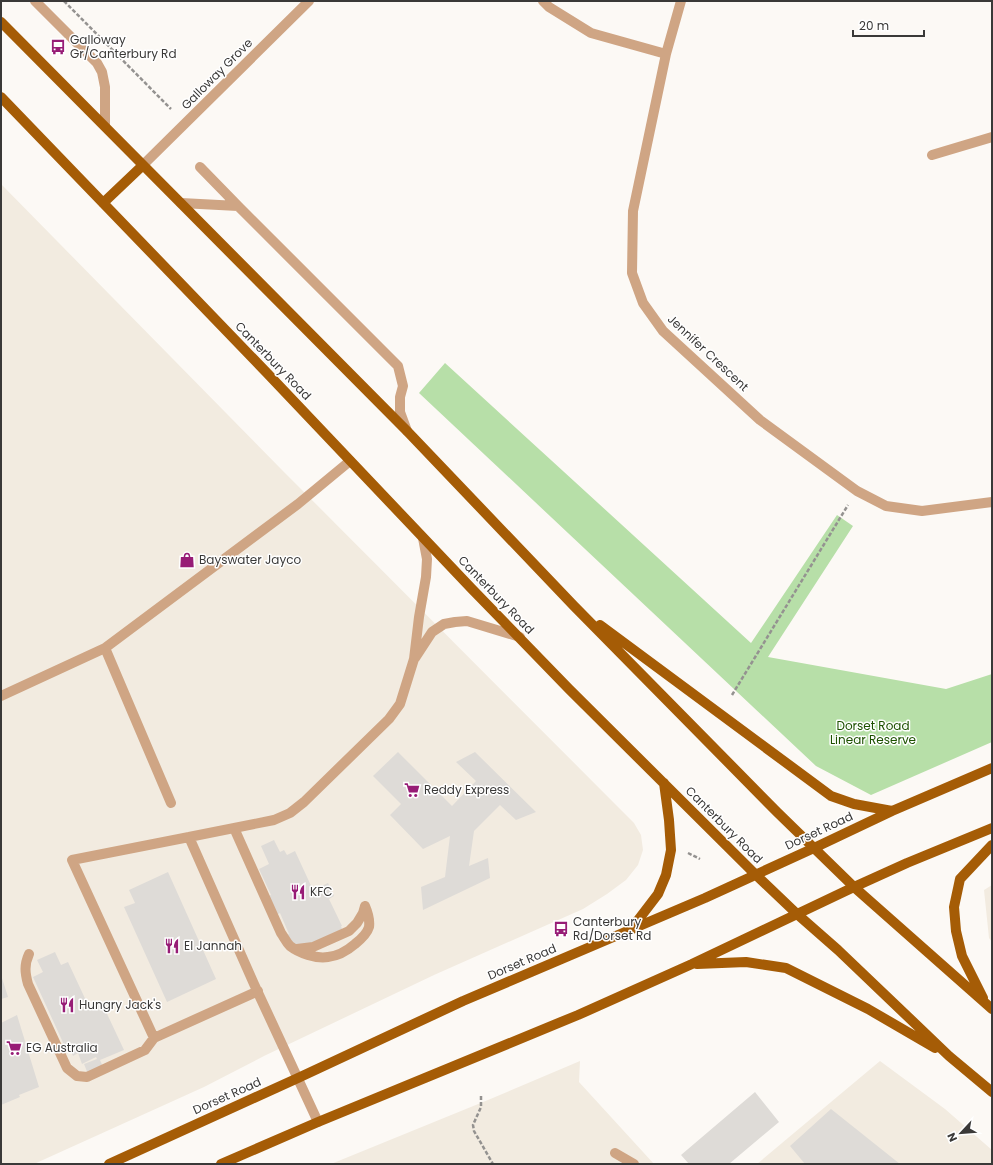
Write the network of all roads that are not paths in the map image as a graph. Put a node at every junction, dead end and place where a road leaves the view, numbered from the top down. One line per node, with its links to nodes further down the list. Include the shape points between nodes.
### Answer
1 (35, 1): 8 (street, via 97,63 105,87)
2 (309, 1): 11 (street, Galloway Grove)
3 (543, 1): 6 (street, via 591,33)
4 (681, 1): 6 (street, Jennifer Crescent)
5 (1, 22): 8 (main road)
6 (666, 54): 18 (street, Jennifer Crescent, via 633,210 632,273 643,304 663,331 760,420 857,492 886,506 922,511)
7 (1, 97): 14 (main road, Canterbury Road)
8 (105, 126): 11 (main road)
9 (992, 137): 10 (street)
10 (932, 155)
11 (143, 164): 13 (main road); 14 (main road)
12 (200, 167): 15 (street)
13 (181, 202): 15 (street); 16 (main road)
14 (103, 203): 17 (main road, Canterbury Road)
15 (238, 206): 16 (street, via 398,366 403,386 400,412)
16 (407, 431): 20 (main road)
17 (350, 461): 19 (main road, Canterbury Road); 22 (street, via 298,504)
18 (992, 502)
19 (423, 538): 21 (main road, Canterbury Road); 23 (street, via 427,559 426,577 418,617)
20 (574, 606): 28 (main road, via 831,796 854,804); 33 (main road)
21 (520, 637): 23 (street, via 467,622 444,624 432,632); 26 (main road, Canterbury Road)
22 (105, 648): 24 (street); 27 (street)
23 (414, 660): 29 (street, via 400,704 389,719 304,802 290,813 274,820)
24 (1, 696)
25 (992, 768): 28 (main road, Dorset Road)
26 (664, 783): 34 (main road, Canterbury Road); 37 (main road, via 671,850 666,875 658,894)
27 (170, 803)
28 (892, 811): 33 (main road, Dorset Road)
29 (234, 828): 31 (street); 38 (street, via 281,933 290,946)
30 (992, 828): 35 (main road)
31 (189, 837): 41 (street); 43 (street, via 72,860)
32 (992, 845): 42 (main road, via 960,879 954,907 962,956)
33 (814, 848): 34 (main road, Dorset Road); 35 (main road)
34 (755, 874): 36 (main road, Canterbury Road); 37 (main road, Dorset Road)
35 (854, 887): 36 (main road); 42 (main road)
36 (797, 914): 40 (main road); 44 (main road, Canterbury Road)
37 (632, 928): 45 (main road, Dorset Road)
38 (296, 949): 38 (street, via 318,957 340,954 362,939 369,928 369,916 365,906 357,923 349,931 314,947)
39 (29, 954): 43 (street, via 25,962 28,984 67,1068 77,1076 87,1077 145,1050)
40 (692, 964): 44 (main road, via 746,962 786,968 868,1009); 47 (main road, via 578,1015)
41 (258, 991): 43 (street); 45 (street)
42 (988, 1006)
43 (154, 1038)
44 (949, 1056): 46 (main road, Canterbury Road)
45 (298, 1078): 47 (street); 48 (main road, Dorset Road)
46 (992, 1092)
47 (318, 1122): 49 (main road)
48 (109, 1164)
49 (221, 1164)
50 (621, 1164): 51 (street, via 615,1153)
51 (634, 1164)

